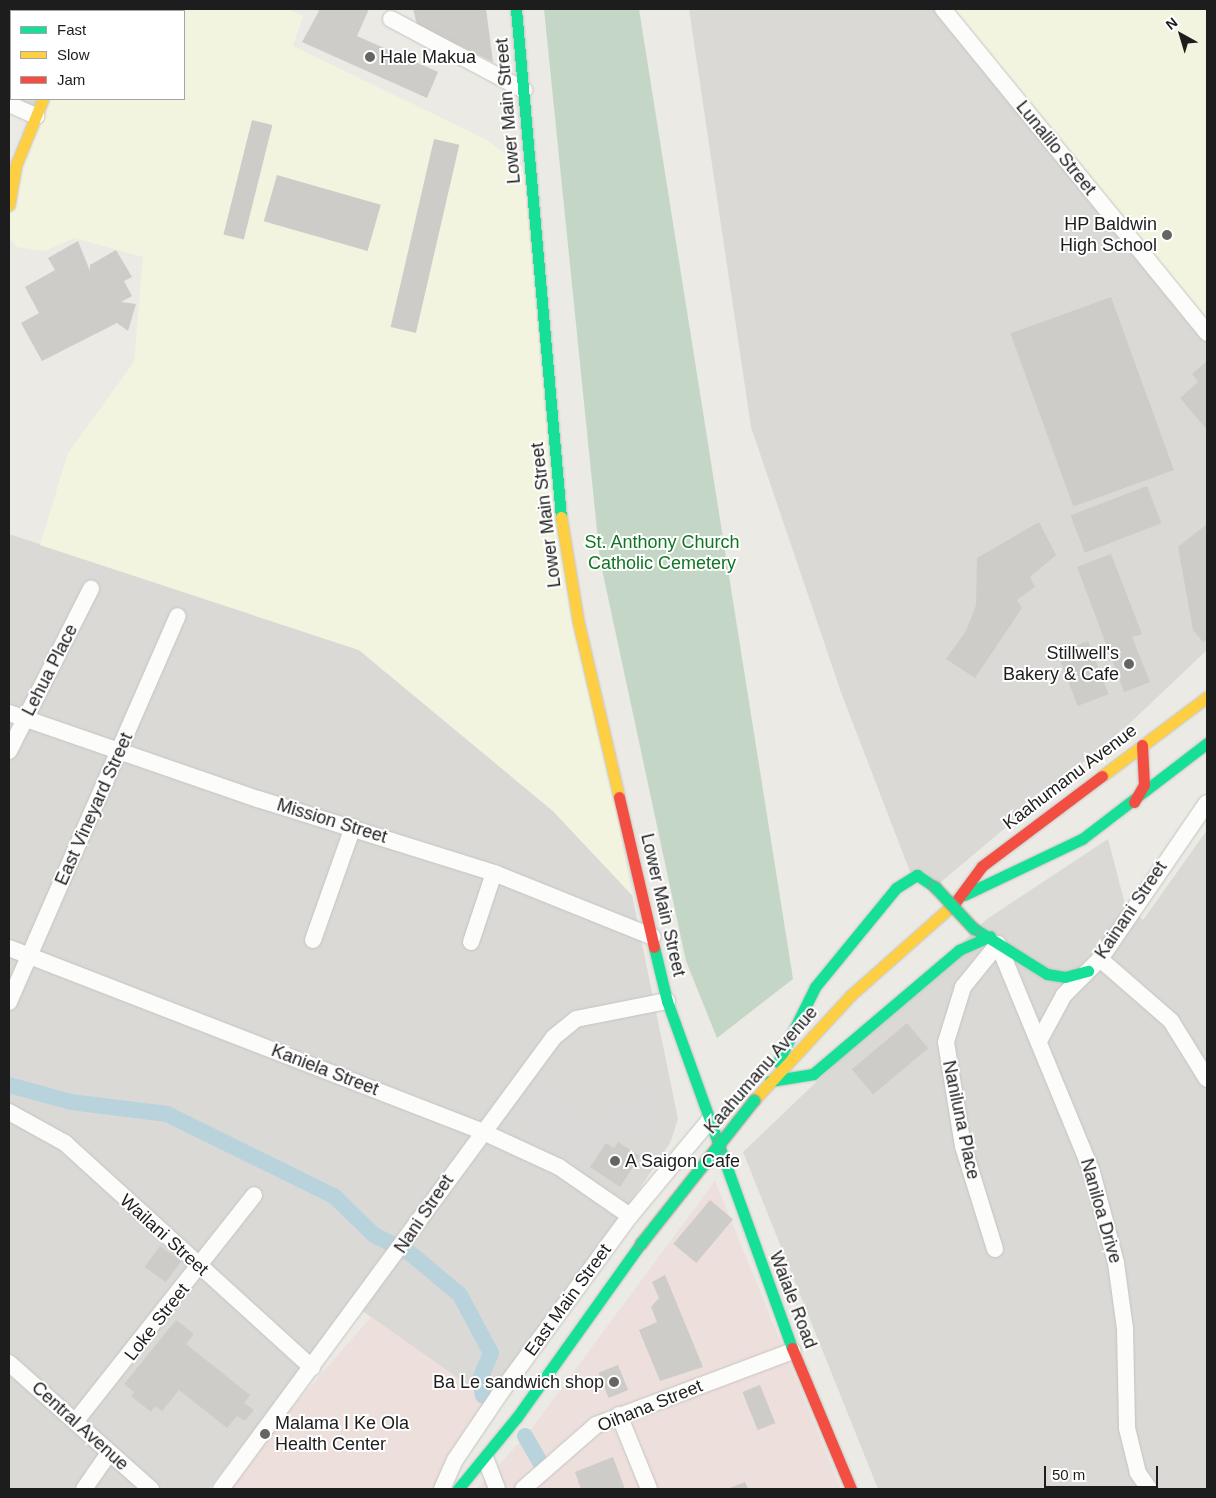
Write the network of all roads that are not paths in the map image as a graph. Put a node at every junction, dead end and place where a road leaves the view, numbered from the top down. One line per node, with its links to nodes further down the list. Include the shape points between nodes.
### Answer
1 (516, 9): 4 (main road, Lower Main Street)
2 (943, 9): 9 (street, Lunalilo Street)
3 (392, 19): 4 (street)
4 (524, 90): 24 (main road, Lower Main Street, via 558,495 578,620)
5 (44, 100): 7 (main road)
6 (9, 104): 7 (street)
7 (36, 116): 8 (main road, via 16,165)
8 (9, 205)
9 (1207, 333)
10 (92, 589): 13 (street, Lehua Place)
11 (178, 616): 17 (street, East Vineyard Street)
12 (1207, 698): 15 (main road, Kaahumanu Avenue)
13 (16, 716): 16 (street, Lehua Place); 17 (street, Mission Street)
14 (1207, 743): 18 (main road, Kaahumanu Avenue)
15 (1142, 745): 18 (main road, via 1163,754); 19 (main road, via 1144,785); 23 (main road, Kaahumanu Avenue, via 982,866)
16 (9, 751)
17 (120, 752): 21 (street, Mission Street); 29 (street, East Vineyard Street)
18 (1191, 756): 19 (main road, Kaahumanu Avenue)
19 (1134, 802): 23 (main road, Kaahumanu Avenue, via 1082,839)
20 (1207, 803): 30 (street, Kainani Street)
21 (353, 827): 22 (street, Mission Street); 25 (street)
22 (494, 872): 24 (street, Mission Street); 27 (street)
23 (964, 895): 36 (main road, Kaahumanu Avenue, via 851,995)
24 (653, 937): 32 (main road, Lower Main Street)
25 (313, 940)
26 (994, 940): 31 (main road, via 1058,977); 34 (street, Naniloa Drive); 36 (main road, via 960,950 813,1074); 36 (main road, bridge, via 973,928 932,884 917,875 902,881 815,987); 42 (street, Naniluna Place, via 963,987 946,1042 963,1146)
27 (472, 942)
28 (9, 948): 29 (street, Kaniela Street)
29 (30, 956): 33 (street, East Vineyard Street); 39 (street, Kaniela Street)
30 (1100, 958): 31 (street, Kainani Street); 35 (street, via 1171,1021)
31 (1088, 971): 34 (street, Kainani Street, via 1054,1010)
32 (667, 1001): 38 (main road, Lower Main Street); 39 (street, Nani Street, via 604,1011 568,1023)
33 (9, 1002)
34 (1039, 1041): 60 (street, Naniloa Drive, via 1092,1172 1116,1263 1125,1329 1127,1428 1138,1473)
35 (1207, 1079)
36 (770, 1081): 50 (main road, Kaahumanu Avenue, bridge, via 641,1242)
37 (9, 1112): 43 (street, Wailani Street, via 65,1143)
38 (709, 1121): 41 (street, East Main Street); 44 (main road, Waiale Road)
39 (481, 1130): 41 (street, Kaniela Street, via 559,1167); 46 (street, Nani Street, via 401,1248)
40 (254, 1195): 43 (street, Loke Street)
41 (630, 1216): 54 (street, East Main Street, via 501,1392 456,1460)
42 (995, 1249)
43 (199, 1267): 46 (street, Wailani Street); 48 (street, Loke Street)
44 (793, 1351): 47 (street, Oihana Street); 59 (main road, Waiale Road)
45 (9, 1363): 48 (street, Central Avenue)
46 (312, 1368): 53 (street, Nani Street)
47 (619, 1415): 57 (street, Oihana Street, via 596,1425); 58 (street)
48 (75, 1422): 49 (street, Central Avenue)
49 (110, 1453): 51 (street); 52 (street, Central Avenue)
50 (486, 1460): 55 (main road); 56 (street)
51 (84, 1489)
52 (151, 1489)
53 (221, 1489)
54 (442, 1489)
55 (458, 1489)
56 (497, 1489)
57 (523, 1489)
58 (649, 1489)
59 (851, 1489)
60 (1150, 1489)

